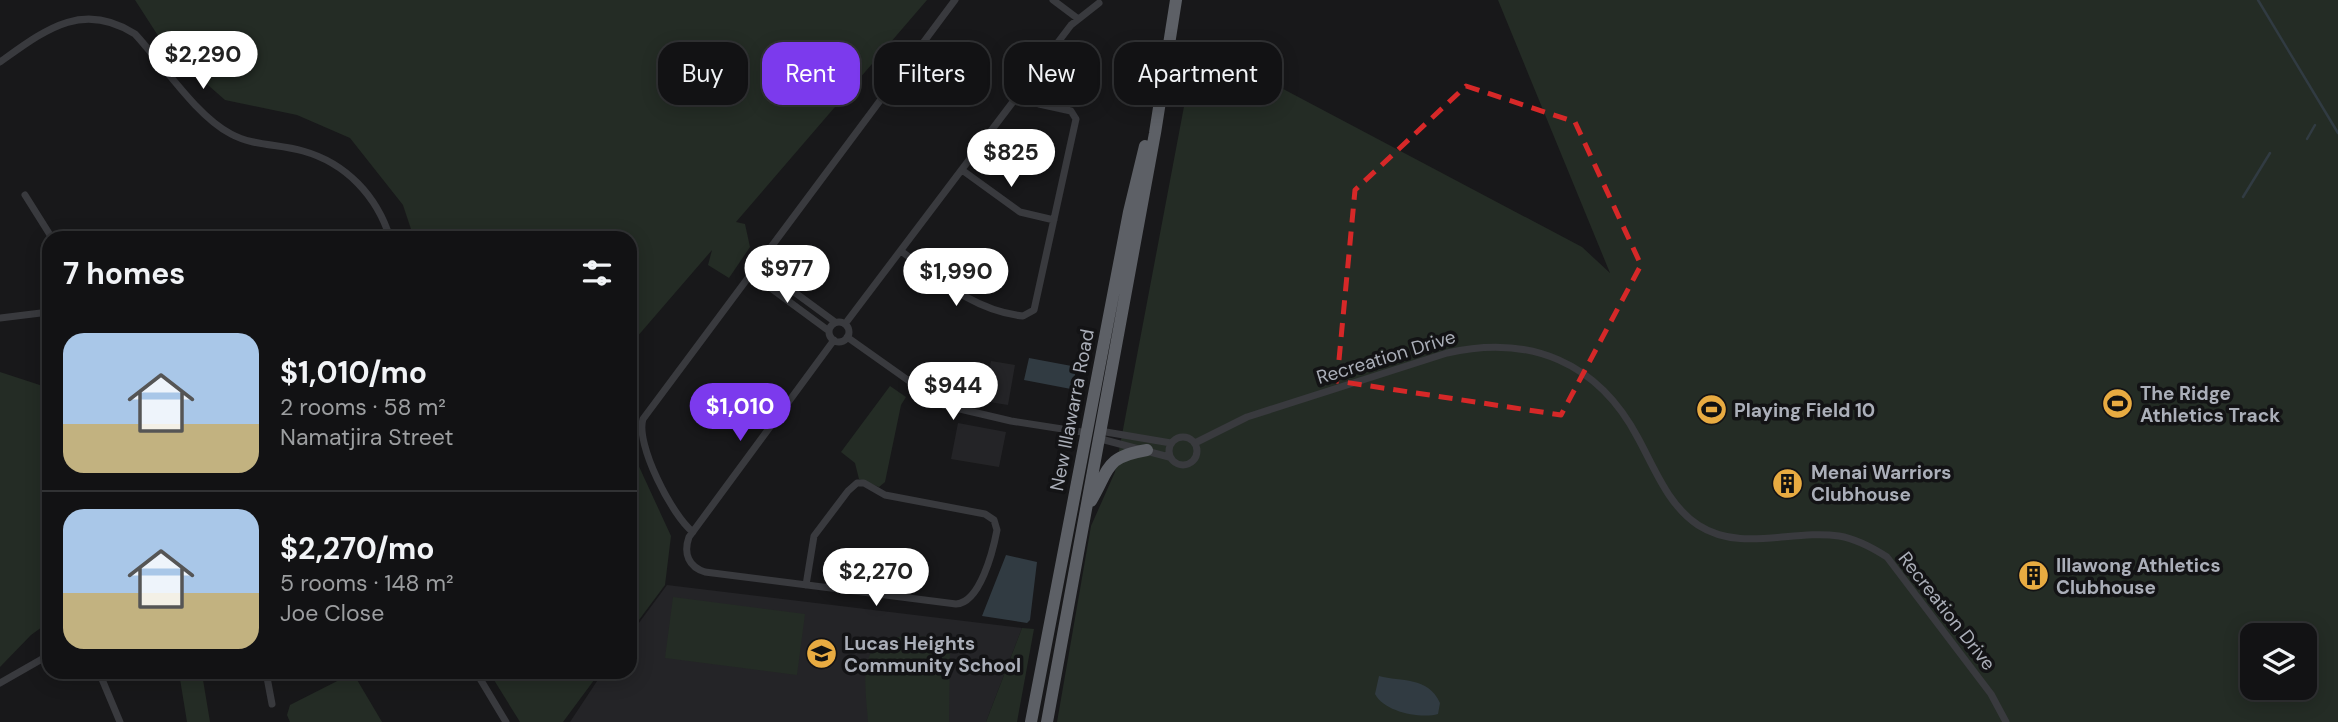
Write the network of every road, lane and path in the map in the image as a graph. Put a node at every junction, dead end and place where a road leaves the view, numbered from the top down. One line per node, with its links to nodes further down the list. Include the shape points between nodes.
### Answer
1 (955, 0): 17 (street)
2 (1053, 0): 5 (street)
3 (1176, 0): 10 (highway, New Illawarra Road)
4 (1099, 3): 5 (street)
5 (1077, 18): 6 (street)
6 (1059, 42)
7 (0, 62): 15 (street, via 53,25 74,17 93,16 124,25 210,120 251,143 304,151 329,162 353,178 373,201)
8 (1011, 105): 11 (street)
9 (1043, 105): 13 (street, via 1074,115 1076,124)
10 (1158, 108): 26 (highway, New Illawarra Road, via 1129,212); 27 (highway, New Illawarra Road)
11 (962, 170): 13 (street, via 1020,212); 16 (street)
12 (25, 195): 14 (street)
13 (1054, 220): 16 (street, via 1036,306 1027,315 996,311 971,301)
14 (48, 231)
15 (387, 231)
16 (901, 251): 22 (street)
17 (756, 264): 18 (street); 21 (street)
18 (749, 272): 23 (street); 33 (street, via 640,428 676,514)
19 (42, 313): 20 (street)
20 (0, 317)
21 (835, 323): 22 (street); 23 (street)
22 (845, 324): 24 (street)
23 (829, 331): 25 (street)
24 (848, 337): 25 (street); 26 (street, via 943,405)
25 (834, 340): 33 (street)
26 (1087, 433): 27 (street); 43 (highway, New Illawarra Road)
27 (1100, 435): 28 (street); 30 (street); 32 (highway, New Illawarra Road)
28 (1171, 443): 29 (street, via 1181,437); 31 (street)
29 (1195, 443): 31 (street, via 1196,456 1191,463 1178,465); 45 (street, Recreation Drive, via 1247,417 1447,353 1507,345 1536,351 1584,373 1611,397 1672,500 1699,526 1732,538 1841,536 1887,558 1985,685)
30 (1147, 450): 31 (street); 32 (highway, via 1112,461)
31 (1169, 457)
32 (1084, 513): 44 (highway, New Illawarra Road)
33 (693, 532): 34 (street, via 686,544 687,557 705,572)
34 (806, 585): 34 (street, via 966,603 974,595 995,542 994,520 985,514 885,495 857,483 814,536)
35 (42, 659): 39 (street)
36 (102, 679): 41 (street)
37 (267, 679): 40 (street)
38 (480, 679): 42 (street)
39 (0, 683)
40 (272, 704)
41 (120, 722)
42 (506, 722)
43 (1031, 722)
44 (1047, 722)
45 (2006, 722)

